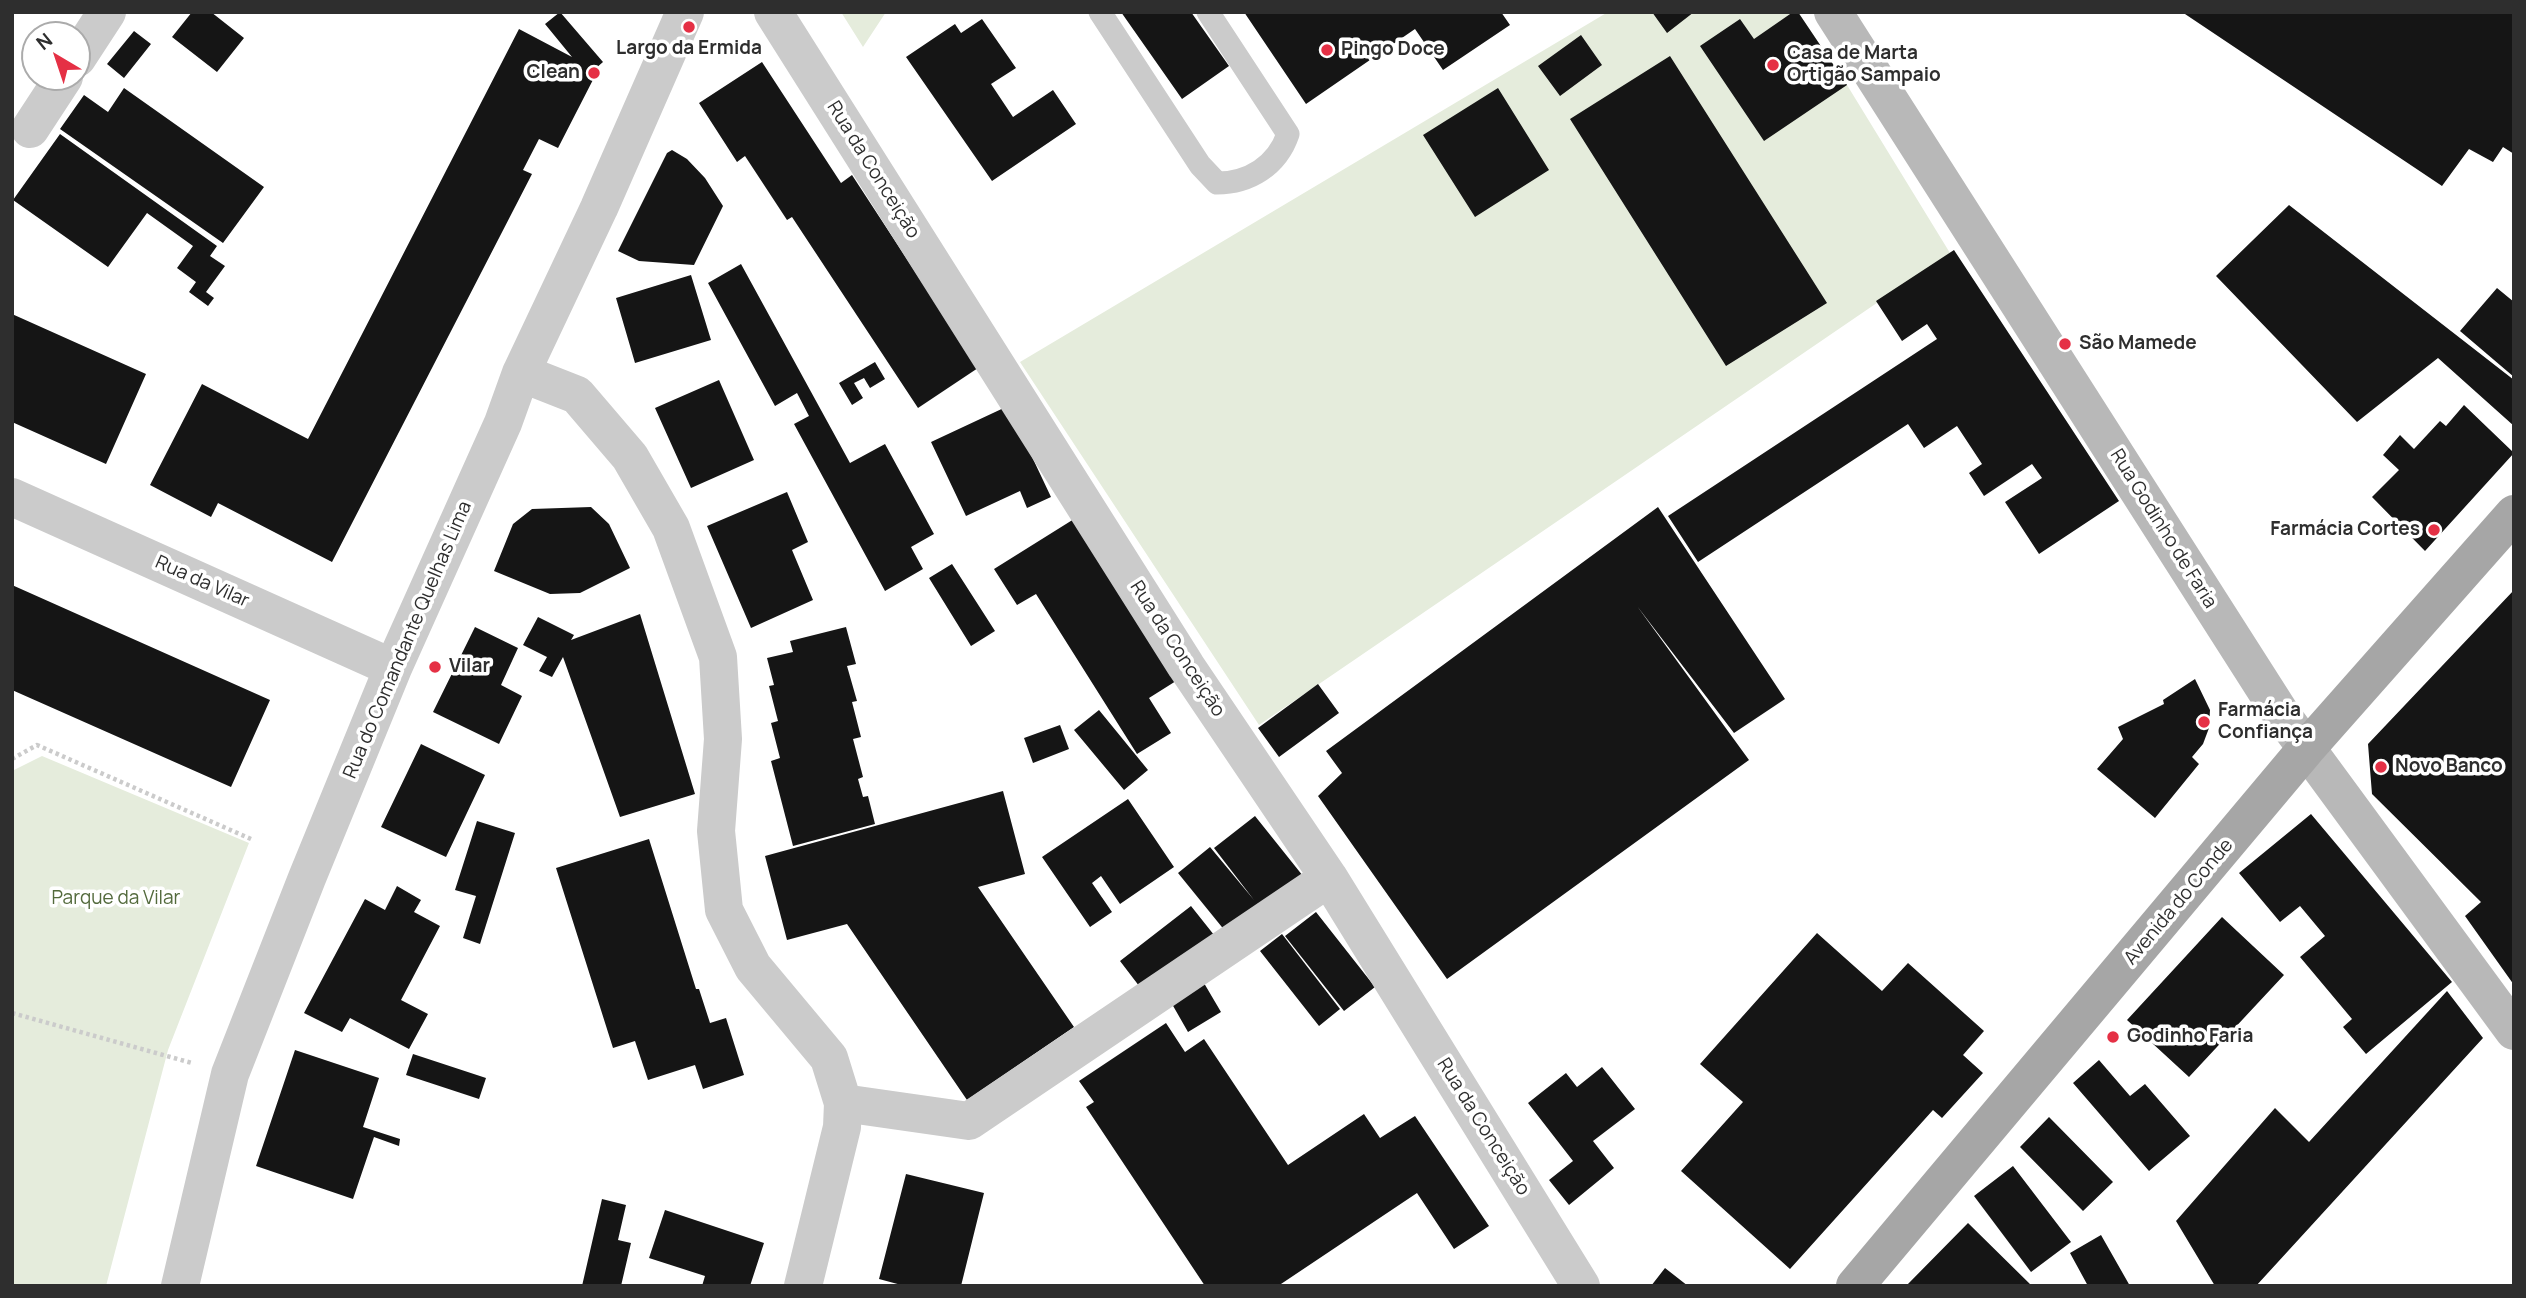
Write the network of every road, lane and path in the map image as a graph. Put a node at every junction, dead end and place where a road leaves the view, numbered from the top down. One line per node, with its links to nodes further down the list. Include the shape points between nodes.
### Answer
1 (107, 12): 7 (street)
2 (685, 12): 10 (street, Rua do Comandante Quelhas Lima)
3 (773, 12): 17 (street, Rua da Conceição, via 1186,666)
4 (1100, 12): 5 (lane, via 1200,166 1217,183 1239,183 1282,151 1287,134)
5 (1208, 12)
6 (1833, 12): 14 (main road, Rua Godinho de Faria)
7 (91, 37)
8 (55, 91): 9 (street)
9 (30, 129)
10 (521, 373): 13 (street, Rua do Comandante Quelhas Lima); 21 (street, via 577,395 630,457 671,528 718,657 723,739 716,831 724,910 753,967 829,1058)
11 (12, 497): 13 (street, Rua da Vilar)
12 (2512, 518): 14 (main road, Avenida do Conde)
13 (393, 668): 20 (street, Rua do Comandante Quelhas Lima)
14 (2306, 749): 19 (main road, Rua Godinho de Faria); 25 (main road, Avenida do Conde)
15 (12, 758): 16 (path, via 37,745)
16 (251, 839)
17 (1329, 878): 21 (street, via 969,1121); 24 (street, Rua da Conceição)
18 (12, 1013): 20 (path)
19 (2514, 1031)
20 (230, 1074): 22 (street, Rua do Comandante Quelhas Lima)
21 (843, 1103): 23 (street, via 842,1127)
22 (180, 1286)
23 (803, 1286)
24 (1581, 1286)
25 (1855, 1286)

